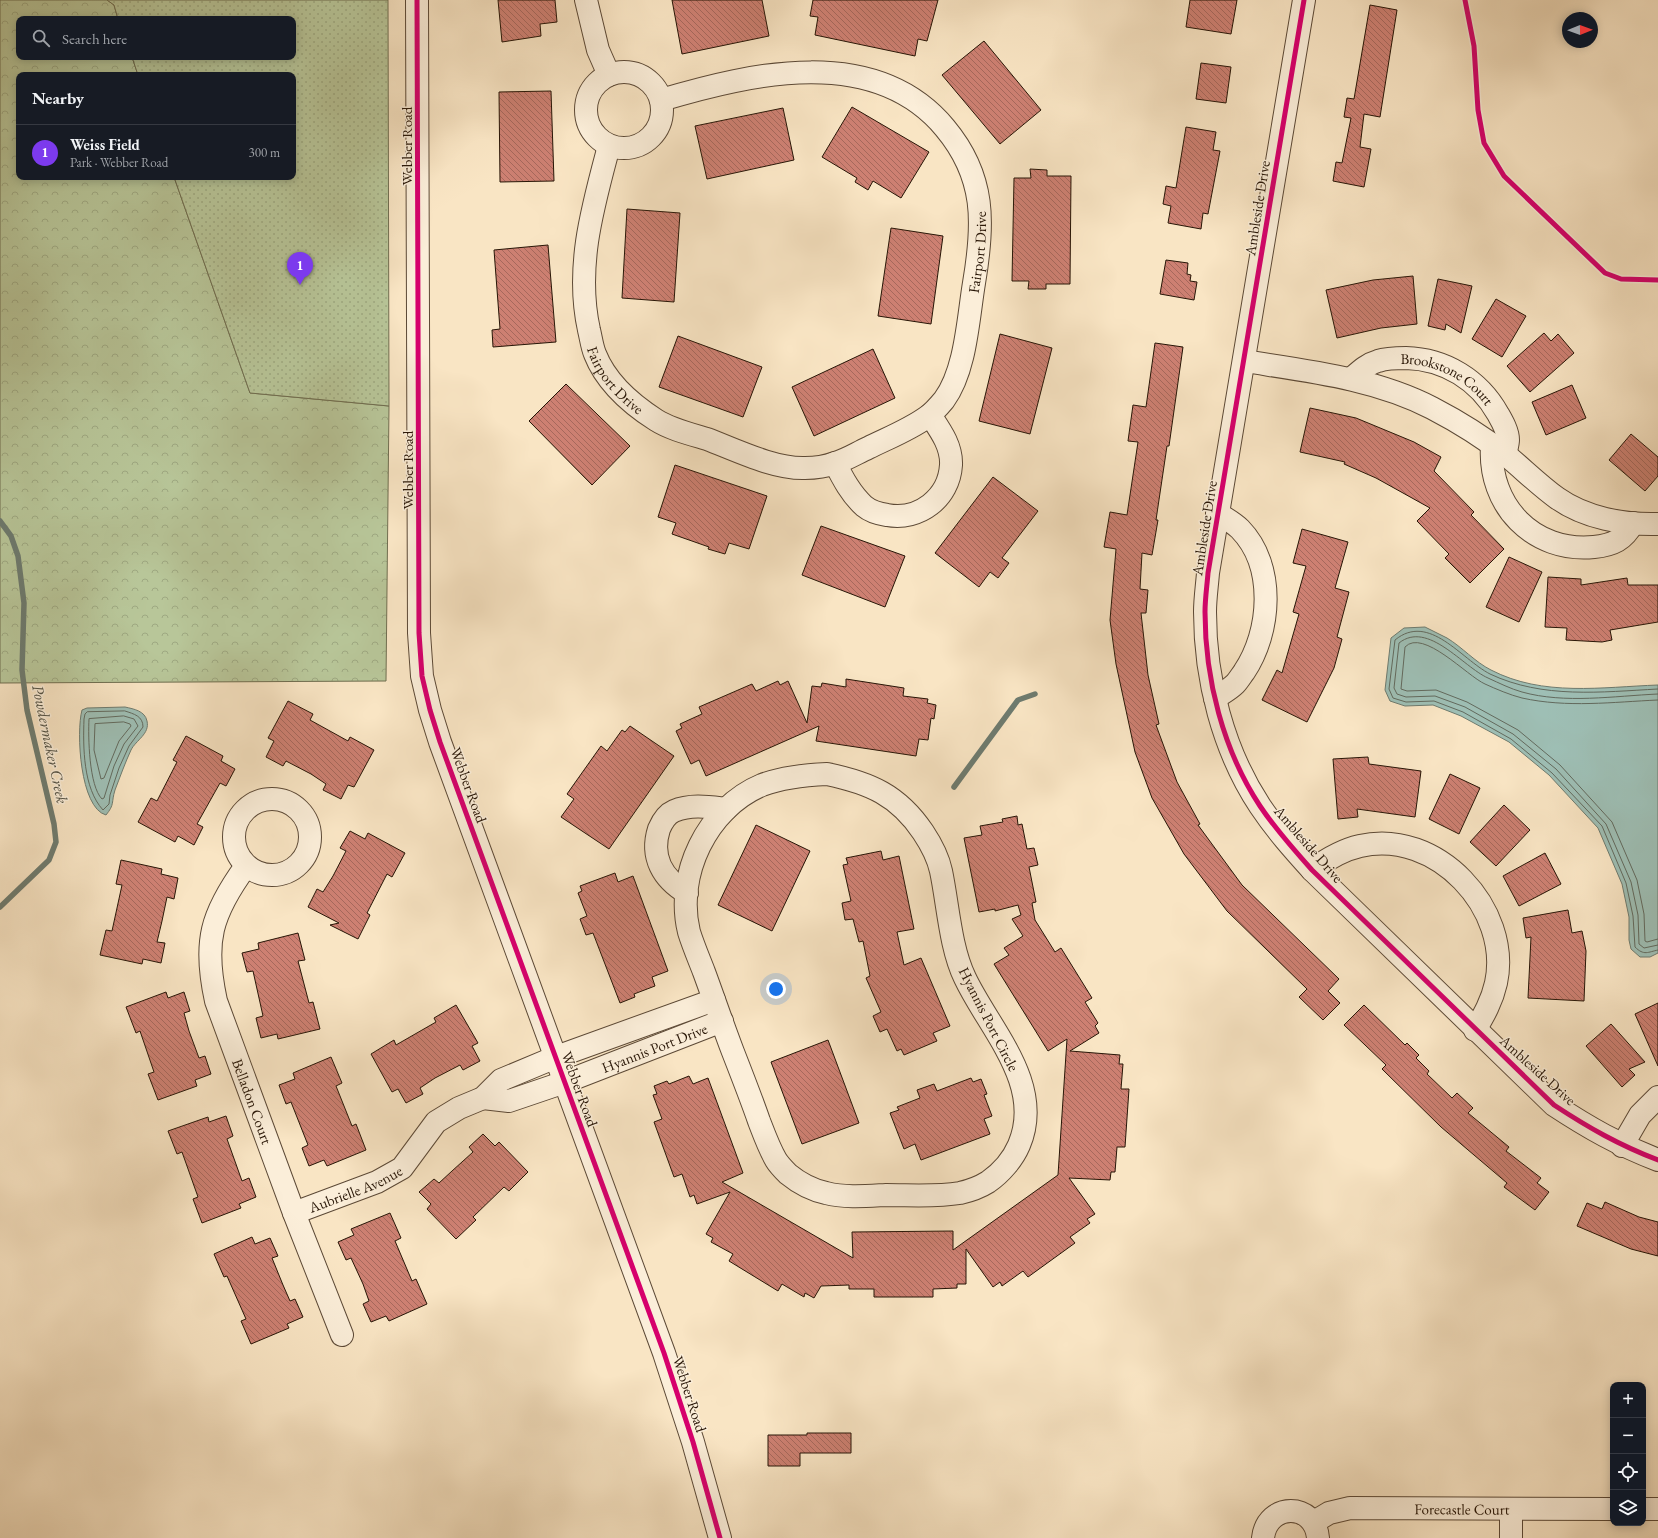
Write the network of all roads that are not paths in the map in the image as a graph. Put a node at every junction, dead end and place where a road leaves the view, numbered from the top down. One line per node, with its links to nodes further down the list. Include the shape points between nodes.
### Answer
1 (417, 0): 23 (street, Webber Road, via 419,633 422,676 440,742)
2 (586, 0): 4 (street, via 598,50)
3 (1304, 0): 7 (street, Ambleside Drive)
4 (609, 75): 5 (street, via 625,72 641,76 650,81); 6 (street, via 592,89 586,110 587,121 592,131 599,140)
5 (661, 100): 6 (street, via 663,112 660,124 649,139 633,148); 9 (street, Fairport Drive, via 728,82 774,75 845,74 896,89 922,105 939,121 955,140 970,167 978,194 981,223 979,255 956,379 945,398)
6 (609, 146): 11 (street, Fairport Drive, via 585,244 584,283 586,318 595,354 612,383 632,404 659,422 777,464 805,468)
7 (1244, 361): 8 (street, Brookstone Court); 12 (street, Ambleside Drive)
8 (1351, 379): 10 (street, Brookstone Court, via 1430,407); 10 (street, Brookstone Court, via 1362,369 1379,361 1391,359 1430,361 1449,368 1480,388 1493,405 1508,439)
9 (930, 415): 11 (street, Fairport Drive); 11 (street, via 944,437 951,465 947,483 937,499 926,509 895,516 880,514 865,507 848,488)
10 (1499, 450): 13 (street, Brookstone Court, via 1558,499 1586,513); 13 (street, Brookstone Court, via 1491,463 1494,481 1501,497 1521,523 1549,542 1583,548 1614,543 1627,535)
11 (835, 463)
12 (1217, 513): 15 (street, Ambleside Drive, via 1205,612 1207,656); 15 (street, Ambleside Drive, via 1240,528 1250,543 1260,566 1266,590 1265,615 1255,652 1235,684)
13 (1633, 523): 14 (street, Brookstone Court)
14 (1658, 524)
15 (1215, 698): 18 (street, Ambleside Drive, via 1239,768 1259,805 1280,835)
16 (726, 809): 19 (street, Hyannis Port Circle, via 716,818 701,842 691,867); 19 (street, via 689,807 674,811 662,821 655,847 657,860 670,880); 21 (street, Hyannis Port Circle, via 745,794 781,779 827,774 867,784 886,794 915,820 931,845 940,868 963,975 1012,1062 1023,1087 1026,1120 1016,1152 1001,1170 980,1187 961,1192 934,1195 846,1196 826,1194 808,1188 777,1162)
17 (246, 866): 29 (street, Belladon Court, via 226,893 216,918 210,945 210,974 216,1001)
18 (1312, 870): 22 (street, Ambleside Drive); 22 (street, Ambleside Drive, via 1331,856 1360,845 1386,843 1413,848 1453,870 1471,888 1485,909 1498,954 1496,982 1488,1008)
19 (687, 893): 20 (street, Hyannis Port Circle, via 689,931)
20 (714, 1000): 21 (street, Hyannis Port Circle); 23 (street, Hyannis Port Drive)
21 (722, 1021): 24 (street, Hyannis Port Drive)
22 (1475, 1030): 27 (street, Ambleside Drive, via 1554,1105)
23 (556, 1057): 24 (street, Webber Road); 26 (street, Aubrielle Avenue, via 501,1080)
24 (564, 1082): 26 (street, Aubrielle Avenue, via 509,1101); 36 (street, Webber Road, via 666,1360 693,1442)
25 (1658, 1097): 27 (street, via 1640,1115)
26 (483, 1098): 29 (street, Aubrielle Avenue, via 459,1108 436,1122 402,1168 377,1182)
27 (1622, 1146): 28 (street, Ambleside Drive)
28 (1658, 1160)
29 (294, 1213): 30 (street, Belladon Court)
30 (342, 1335)
31 (1511, 1509): 32 (street, Forecastle Court); 35 (street, Forecastle Court, via 1350,1508 1329,1513); 38 (street)
32 (1610, 1509)
33 (1646, 1509): 34 (street)
34 (1658, 1509)
35 (1316, 1530): 37 (street, Forecastle Court, via 1307,1516 1290,1510 1274,1516 1268,1523)
36 (720, 1538)
37 (1263, 1538)
38 (1511, 1538)

